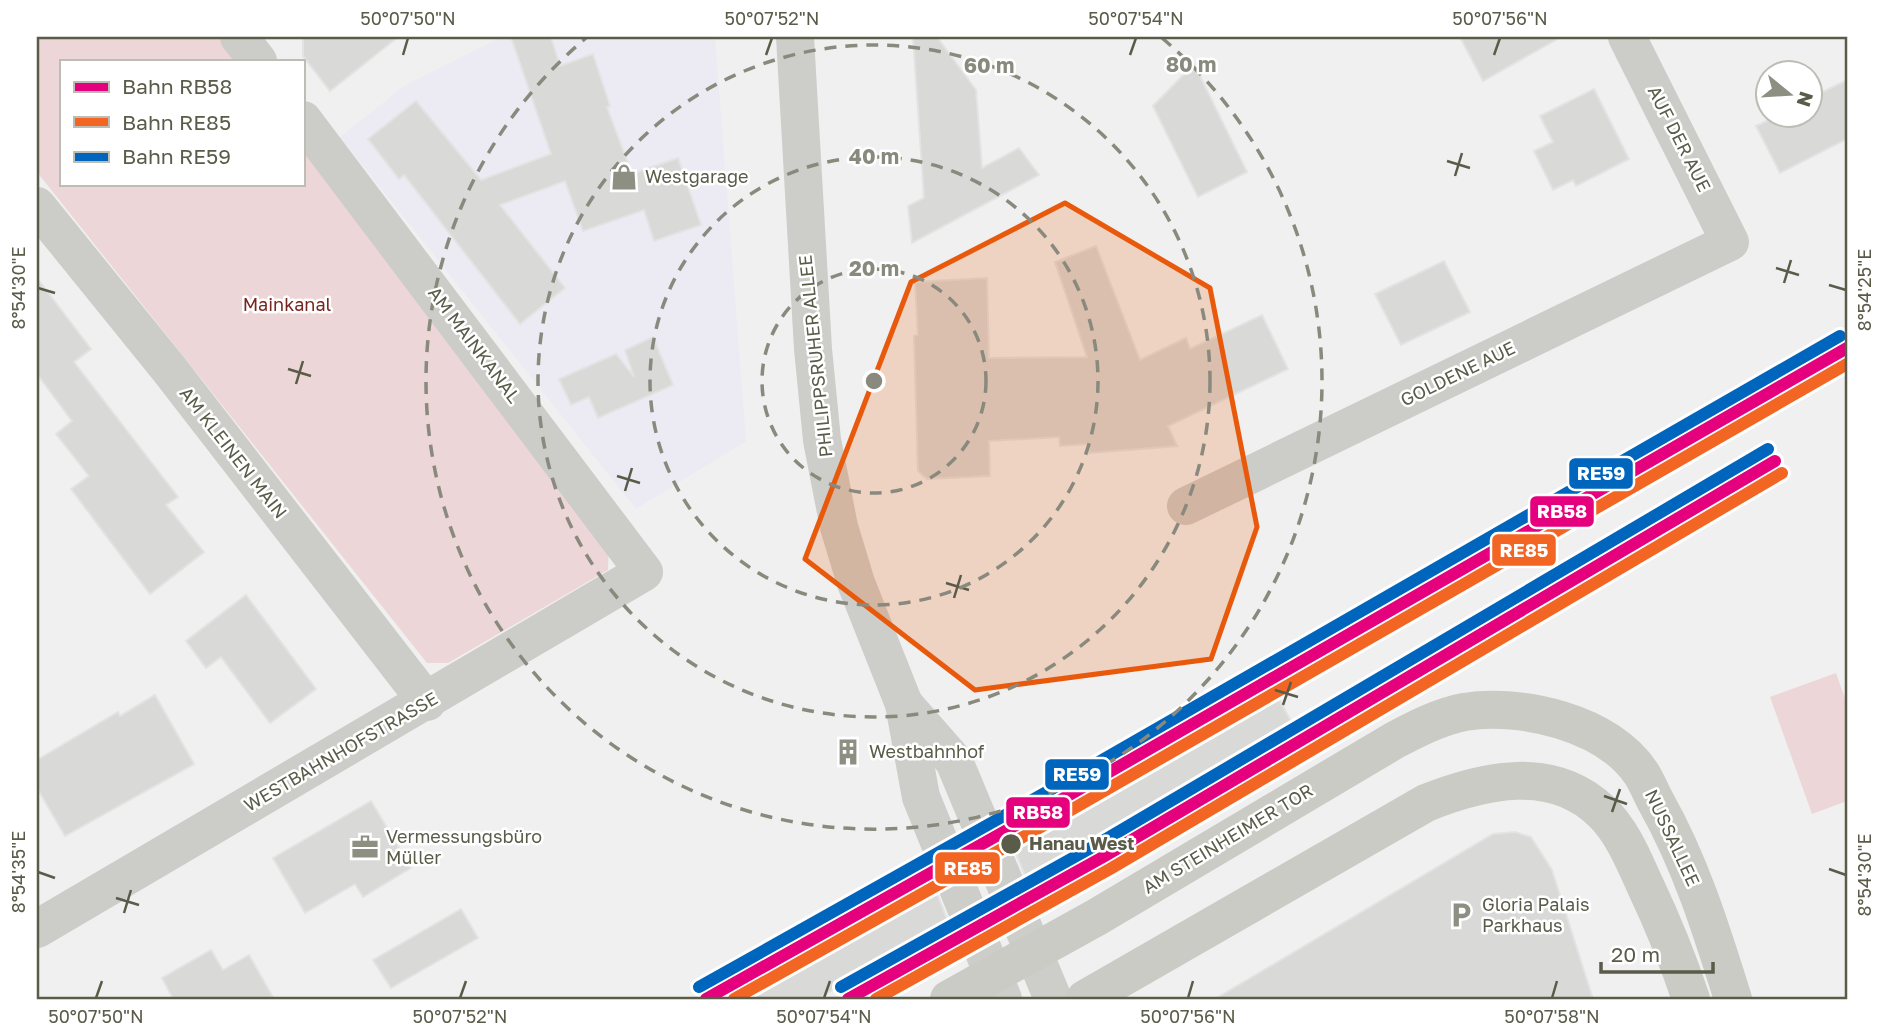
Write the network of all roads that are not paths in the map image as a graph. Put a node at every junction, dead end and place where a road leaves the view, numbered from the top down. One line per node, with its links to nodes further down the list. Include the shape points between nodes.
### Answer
1 (239, 37): 4 (street)
2 (795, 37): 12 (main road, PHILIPPSRUHER ALLEE, via 804,232 822,440 839,527 856,583)
3 (1627, 37): 7 (street, AUF DER AUE)
4 (257, 60)
5 (304, 121): 10 (street, AM MAINKANAL)
6 (37, 206): 8 (street, AM KLEINEN MAIN)
7 (1730, 242): 9 (street, GOLDENE AUE)
8 (49, 245): 11 (street, AM KLEINEN MAIN, via 169,369)
9 (1186, 506)
10 (644, 572): 11 (street, WESTBAHNHOFSTRASSE)
11 (426, 702): 14 (street, WESTBAHNHOFSTRASSE)
12 (904, 704): 17 (main road, via 921,797); 18 (main road, via 954,761)
13 (1516, 710): 16 (main road, AM STEINHEIMER TOR, via 1461,713 1425,724); 20 (main road, NUSSALLEE, via 1559,719 1592,733 1641,773 1693,880)
14 (37, 929)
15 (1100, 990): 19 (main road, via 1426,803 1501,780 1537,780 1569,790 1602,812 1629,851 1672,943)
16 (949, 999)
17 (1003, 999)
18 (1053, 999)
19 (1691, 999)
20 (1733, 999)

